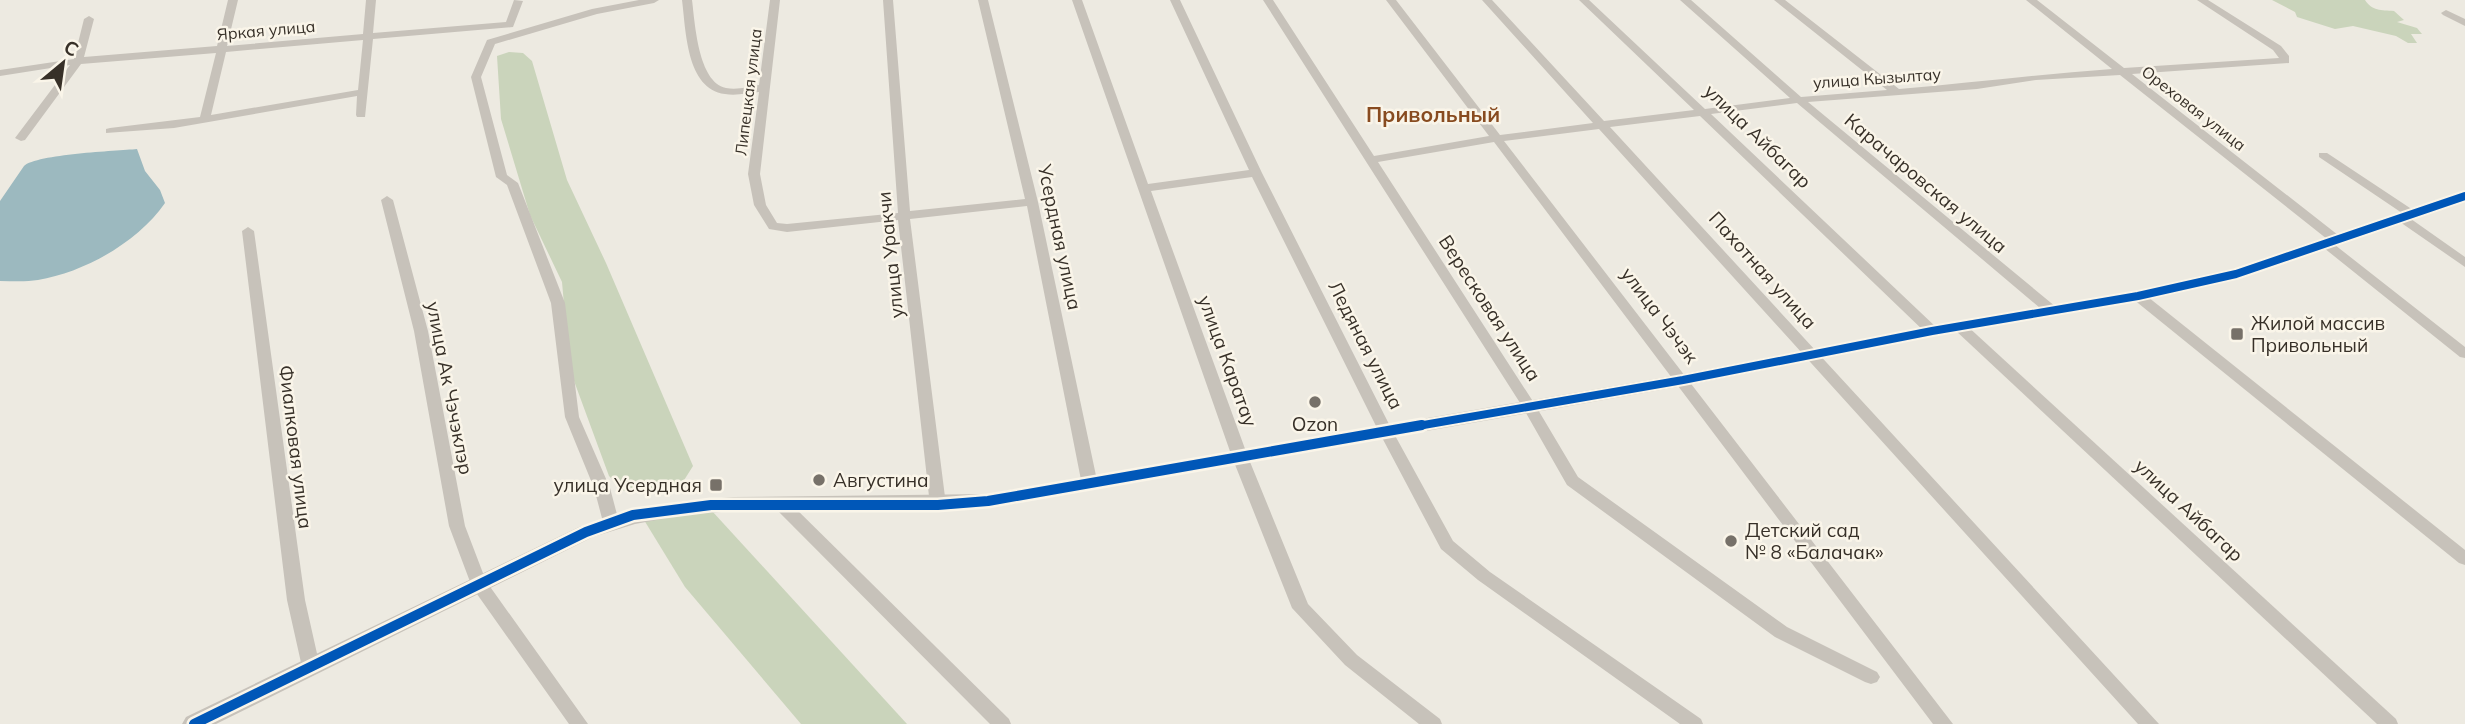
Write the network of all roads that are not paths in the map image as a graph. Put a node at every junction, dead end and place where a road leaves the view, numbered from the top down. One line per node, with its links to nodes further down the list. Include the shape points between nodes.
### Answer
1 (233, 0): 23 (street)
2 (371, 0): 22 (street)
3 (654, 0): 63 (street, via 595,11 491,42 476,77 502,177 512,183 558,303 572,417)
4 (687, 0): 27 (street, via 695,53 707,82 723,91)
5 (775, 0): 27 (street, Липецкая улица)
6 (888, 0): 46 (street, улица Уракчи)
7 (983, 0): 44 (street, Усердная улица)
8 (1077, 0): 41 (street, улица Каратау)
9 (1175, 0): 40 (street, Ледяная улица)
10 (1268, 0): 39 (street, Вересковая улица)
11 (1391, 0): 37 (street, улица Чэчэк)
12 (1487, 0): 34 (street, Пахотная улица)
13 (1584, 0): 31 (street, улица Айбагар)
14 (1685, 0): 30 (street, Карачаровская улица)
15 (1779, 0): 28 (street)
16 (2031, 0): 25 (street, Ореховая улица)
17 (2202, 0): 25 (street, улица Кызылтау, via 2277,48 2285,61)
18 (517, 1): 22 (street, Яркая улица, via 510,25)
19 (2446, 13): 21 (street)
20 (89, 19): 24 (street)
21 (2465, 23)
22 (369, 37): 23 (street, Яркая улица); 29 (street)
23 (220, 49): 24 (street, Яркая улица); 33 (street)
24 (78, 61): 26 (street, Яркая улица); 36 (street)
25 (2120, 72): 28 (street, улица Кызылтау); 48 (street, Ореховая улица)
26 (0, 73)
27 (762, 89): 46 (street, Липецкая улица, via 754,174 760,205 773,226)
28 (1895, 91): 30 (street, улица Кызылтау)
29 (363, 92): 32 (street); 33 (street)
30 (1799, 100): 31 (street, улица Кызылтау); 51 (street, Карачаровская улица)
31 (1704, 114): 34 (street, улица Кызылтау); 53 (street, улица Айбагар)
32 (361, 115)
33 (205, 119): 35 (street)
34 (1603, 126): 37 (street, улица Кызылтау); 55 (street, Пахотная улица)
35 (110, 131)
36 (21, 138)
37 (1499, 138): 39 (street, улица Кызылтау); 56 (street, улица Чэчэк)
38 (2323, 155): 45 (street)
39 (1369, 160): 57 (street, Вересковая улица)
40 (1256, 173): 41 (street); 58 (street, Ледяная улица)
41 (1144, 188): 59 (street, улица Каратау)
42 (2465, 196): 45 (street)
43 (387, 200): 65 (street, улица Ак Чэчэклэр, via 421,331 457,526)
44 (1032, 202): 46 (street); 60 (street, Усердная улица)
45 (2407, 216): 48 (street); 49 (street)
46 (904, 217): 62 (street, улица Уракчи)
47 (248, 231): 66 (street, Фиалковая улица, via 296,600)
48 (2332, 242): 50 (street, via 2236,274); 54 (street, Ореховая улица)
49 (2465, 263)
50 (2147, 294): 51 (street); 64 (street)
51 (2051, 310): 52 (street)
52 (1960, 327): 53 (street); 75 (street, улица Айбагар)
53 (1932, 331): 55 (street)
54 (2465, 354)
55 (1812, 355): 56 (street); 74 (street, Пахотная улица)
56 (1683, 380): 57 (street); 73 (street, улица Чэчэк)
57 (1529, 406): 58 (street); 67 (street, Вересковая улица, via 1572,481 1781,632)
58 (1385, 430): 59 (street); 72 (street, Ледяная улица, via 1447,545)
59 (1240, 457): 60 (street); 71 (street, улица Каратау, via 1301,608 1351,660)
60 (1090, 485): 62 (street)
61 (780, 503): 62 (street); 63 (street, via 668,509); 70 (street)
62 (938, 505)
63 (611, 522): 65 (street)
64 (2465, 559)
65 (478, 583): 66 (street); 69 (street, улица Ак Чэчэклэр)
66 (311, 667): 68 (street)
67 (1871, 677)
68 (194, 724)
69 (579, 724)
70 (1002, 724)
71 (1433, 724)
72 (1694, 724)
73 (1944, 724)
74 (2150, 724)
75 (2389, 724)

